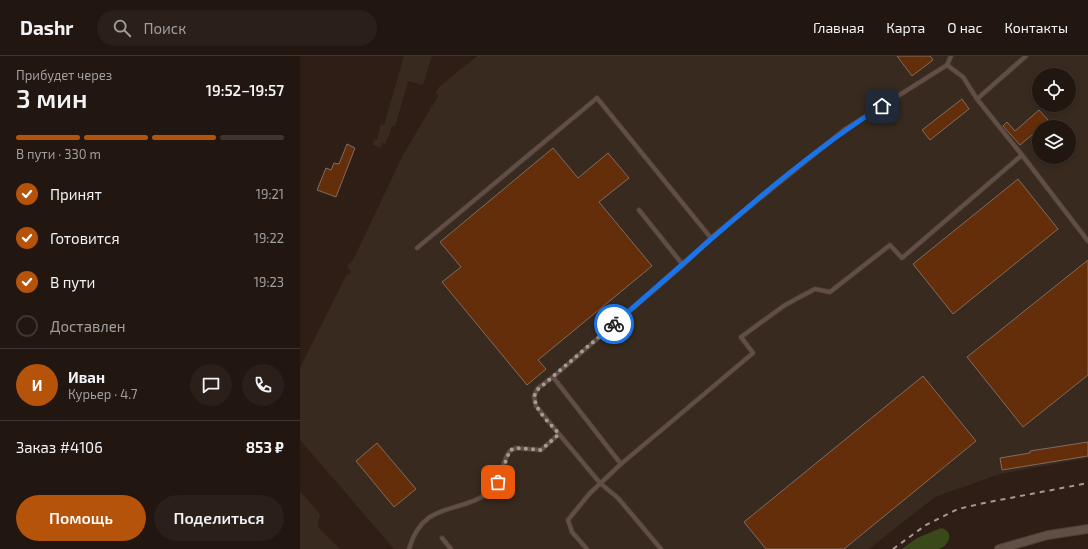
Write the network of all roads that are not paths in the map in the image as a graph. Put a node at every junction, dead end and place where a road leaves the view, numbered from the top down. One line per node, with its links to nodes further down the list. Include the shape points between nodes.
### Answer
1 (951, 56): 3 (lane)
2 (1026, 56): 4 (lane)
3 (947, 65): 4 (lane, via 963,77); 7 (lane, via 844,130)
4 (977, 98): 5 (lane)
5 (1022, 156): 8 (lane); 13 (lane, via 902,258 890,245 830,292 815,289 785,305 741,337 753,354)
6 (639, 210): 10 (lane)
7 (711, 238): 9 (lane, via 597,98); 10 (lane)
8 (1088, 241)
9 (417, 248)
10 (683, 265): 11 (lane)
11 (553, 376): 12 (lane, via 538,388 534,396 536,406); 13 (lane)
12 (559, 434): 14 (lane); 17 (lane, via 541,450 510,450 494,488 480,497 446,508 430,517 416,531)
13 (620, 464): 14 (lane)
14 (600, 483): 19 (lane, via 568,520 572,532); 20 (lane, via 618,498)
15 (1088, 529): 21 (street, via 1048,535)
16 (442, 538): 18 (lane)
17 (409, 549)
18 (451, 549)
19 (587, 549)
20 (661, 549)
21 (999, 549)

